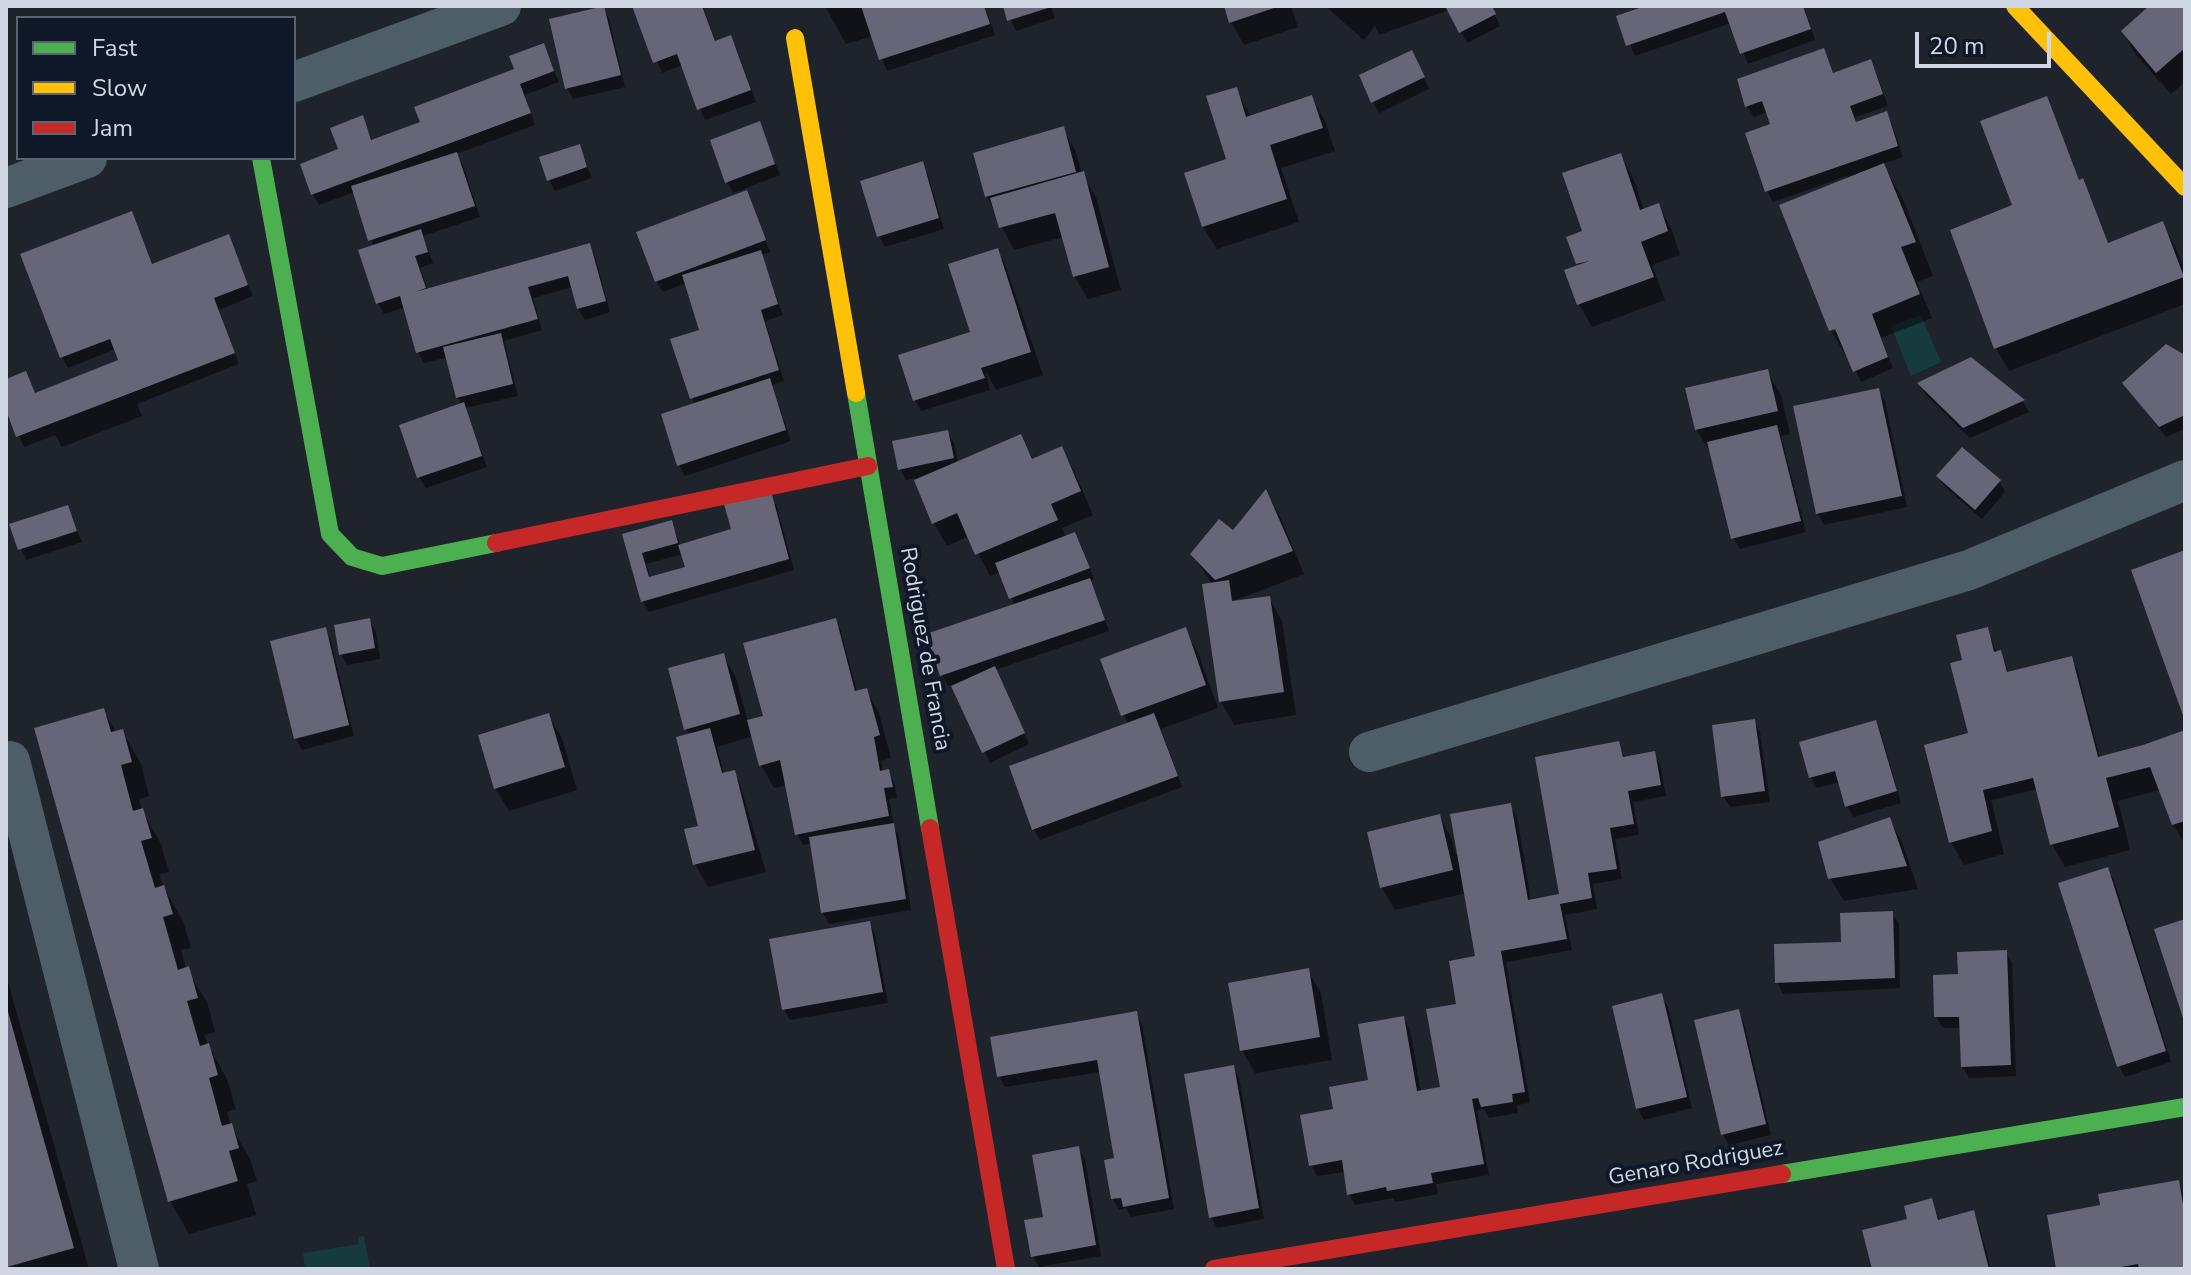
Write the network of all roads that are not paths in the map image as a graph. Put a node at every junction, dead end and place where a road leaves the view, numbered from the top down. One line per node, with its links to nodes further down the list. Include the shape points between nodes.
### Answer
1 (501, 6): 4 (street)
2 (2015, 6): 7 (street)
3 (795, 38): 9 (street, Rodriguez de Francia)
4 (296, 81)
5 (82, 160): 8 (street)
6 (261, 160): 9 (street, via 330,534 352,557 382,566)
7 (2185, 187)
8 (6, 188)
9 (868, 466): 15 (street, Rodriguez de Francia)
10 (2185, 480): 11 (street, via 1969,570)
11 (1369, 752)
12 (10, 761): 14 (street)
13 (2185, 1107): 16 (street, Genaro Rodriguez)
14 (139, 1269)
15 (1006, 1269)
16 (1214, 1269)

